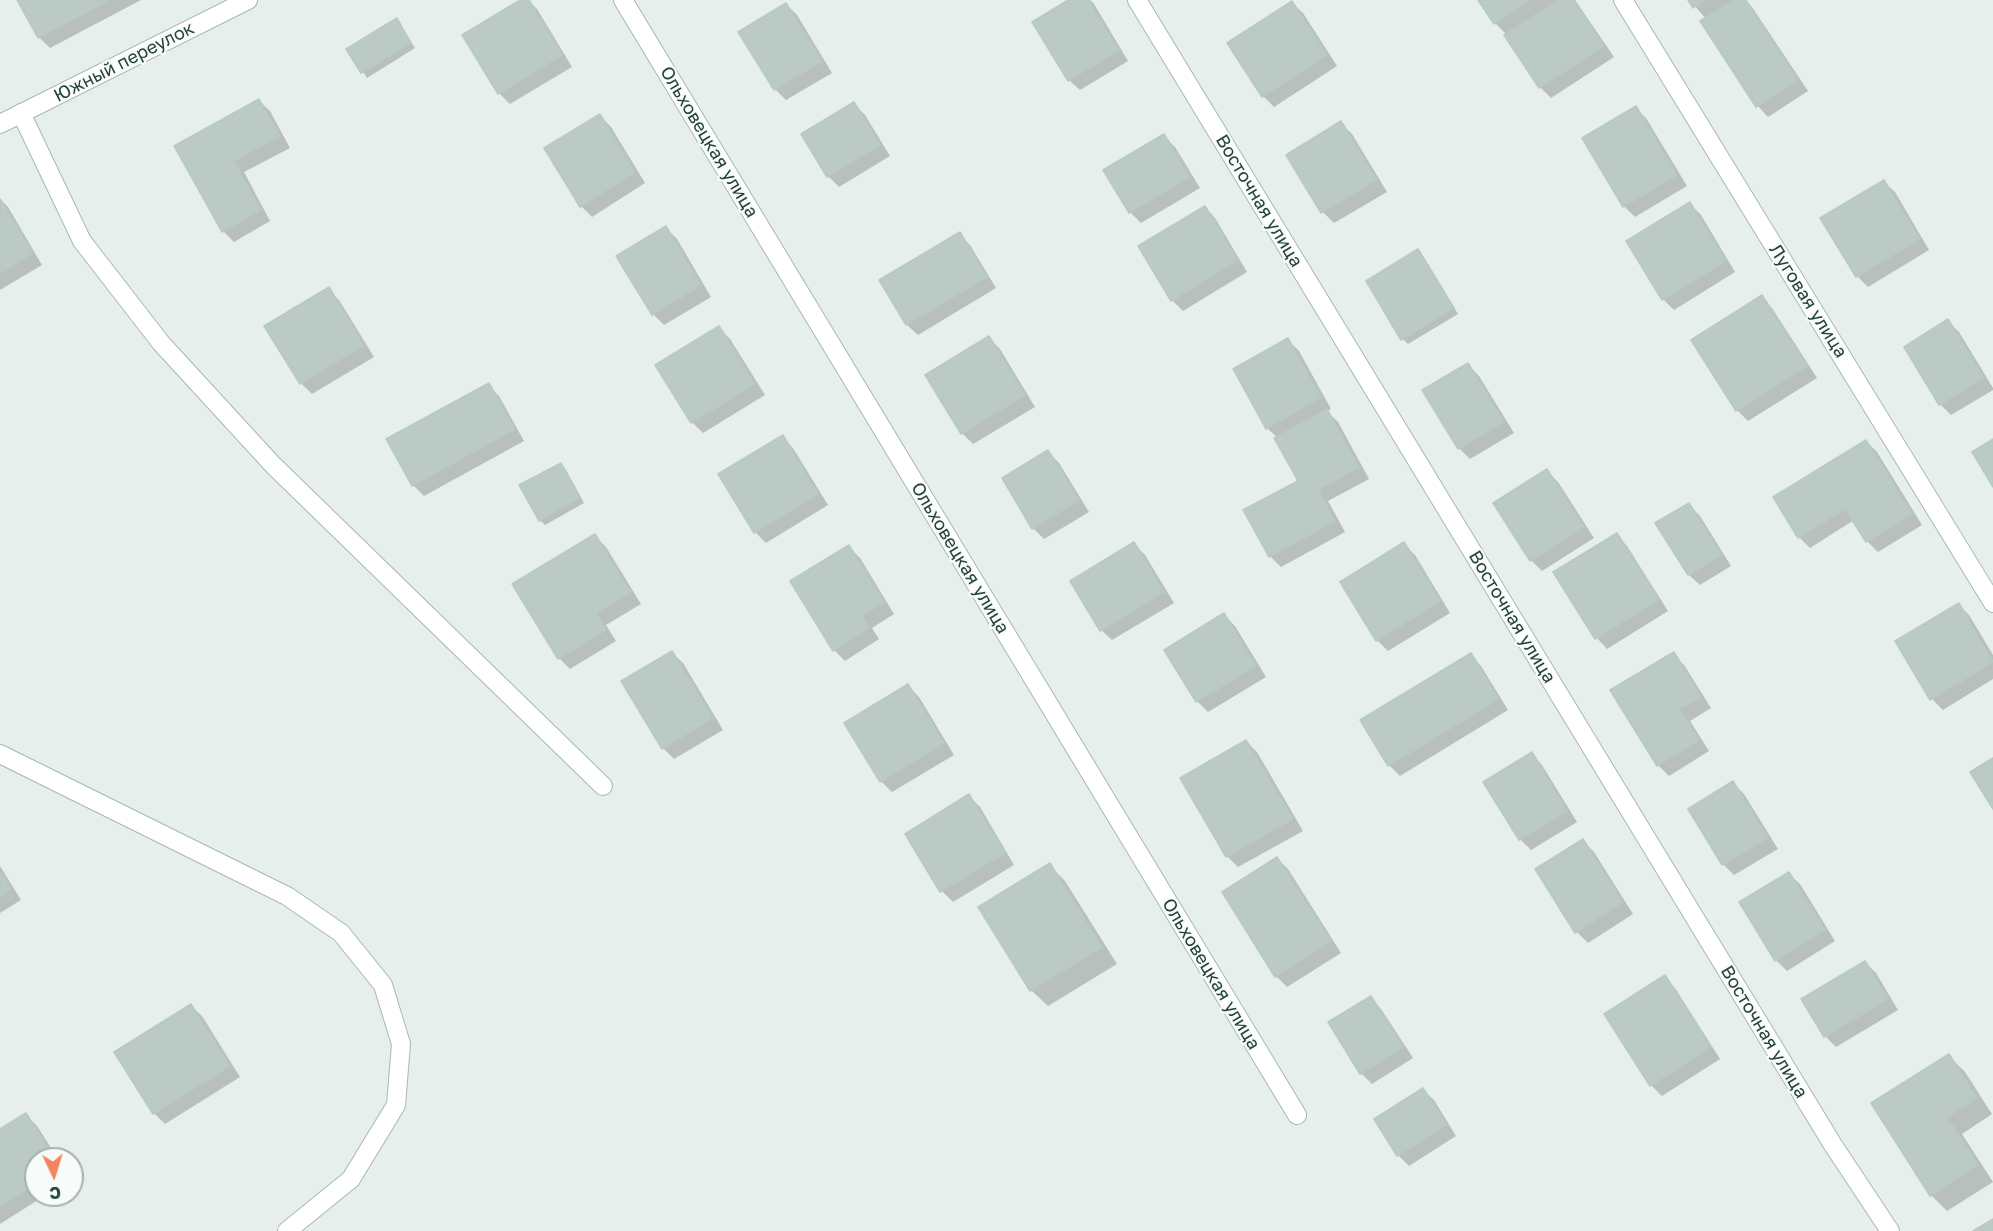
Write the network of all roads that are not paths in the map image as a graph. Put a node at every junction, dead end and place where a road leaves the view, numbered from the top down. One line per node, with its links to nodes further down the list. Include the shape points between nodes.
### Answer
1 (248, 0): 5 (street, Южный переулок)
2 (623, 0): 10 (street, Ольховецкая улица)
3 (1137, 0): 12 (street, Восточная улица, via 1827,1135)
4 (1623, 0): 7 (street, Луговая улица)
5 (21, 113): 6 (street, Южный переулок); 9 (street, via 82,242 161,343 273,465)
6 (0, 124)
7 (1993, 603)
8 (0, 754): 11 (street, via 287,896 341,933 383,985 401,1044 396,1105 351,1179)
9 (603, 786)
10 (1297, 1115)
11 (287, 1231)
12 (1890, 1231)

